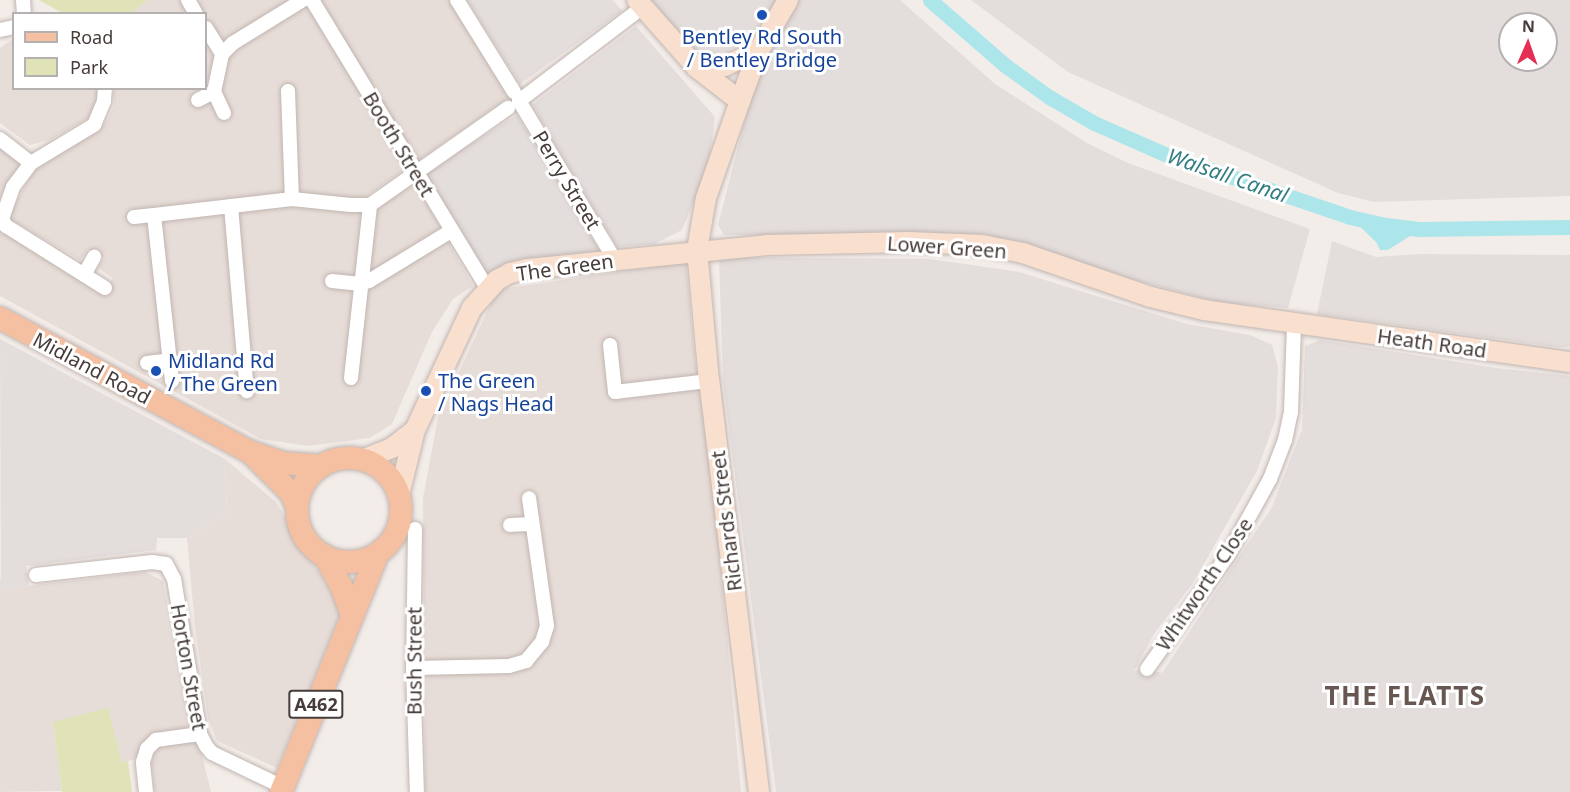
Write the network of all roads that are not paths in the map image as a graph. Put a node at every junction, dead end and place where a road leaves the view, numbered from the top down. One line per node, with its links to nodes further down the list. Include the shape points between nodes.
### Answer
1 (303, 0): 8 (street, via 233,43)
2 (312, 0): 19 (street, Booth Street)
3 (458, 0): 14 (street, Perry Street)
4 (788, 0): 7 (street, Richards Street)
5 (640, 3): 9 (street); 14 (street)
6 (207, 30): 8 (street)
7 (759, 50): 9 (street, via 725,66); 15 (street, Richards Street)
8 (222, 54): 12 (street)
9 (696, 67): 15 (street)
10 (105, 90): 18 (street, via 94,125)
11 (288, 91): 20 (street)
12 (214, 92): 13 (street); 16 (street)
13 (198, 100)
14 (514, 100): 19 (street); 29 (street, Perry Street)
15 (740, 101): 27 (street, Richards Street, via 706,198)
16 (224, 113)
17 (0, 139): 18 (street)
18 (31, 163): 25 (street, via 13,187)
19 (416, 172): 21 (street); 26 (street, Booth Street)
20 (292, 199): 21 (street, via 351,206); 22 (street)
21 (370, 204): 32 (street)
22 (231, 206): 23 (street); 44 (street)
23 (154, 215): 24 (street); 38 (street)
24 (134, 217)
25 (1, 219): 30 (street, via 6,226)
26 (451, 231): 32 (street); 34 (street, Booth Street)
27 (697, 250): 29 (street, The Green); 36 (street, Lower Green, via 909,242 982,245 1023,253 1168,302); 43 (street, Richards Street)
28 (94, 256): 30 (street)
29 (615, 260): 34 (street, The Green, via 528,269 510,273)
30 (84, 275): 33 (street)
31 (332, 281): 32 (street)
32 (361, 284): 41 (street)
33 (105, 288)
34 (488, 288): 45 (street, The Green, via 460,330)
35 (0, 318): 46 (main road, Midland Road)
36 (1294, 325): 39 (street, Heath Road); 60 (street, Whitworth Close, via 1291,412 1270,479 1228,555)
37 (610, 345): 43 (street, via 615,392)
38 (170, 360): 40 (street); 42 (street)
39 (1570, 362)
40 (147, 363)
41 (351, 378)
42 (172, 381)
43 (709, 381): 65 (street, Richards Street)
44 (248, 391)
45 (416, 430): 47 (street, The Green, via 392,448); 49 (street, The Green)
46 (248, 452): 48 (main road, Midland Road, via 282,463); 51 (main road, Midland Road, via 291,493)
47 (362, 460): 48 (main road, via 346,458); 49 (main road, via 389,476)
48 (322, 466): 51 (main road, via 304,485)
49 (399, 495): 55 (main road, via 397,531)
50 (529, 498): 52 (street)
51 (297, 507): 56 (main road, via 306,538)
52 (532, 524): 53 (street); 59 (street, via 547,626 534,653 526,661 509,666)
53 (510, 525)
54 (415, 529): 59 (street, Bush Street)
55 (378, 553): 56 (main road, via 351,562); 58 (main road, A462)
56 (324, 555): 58 (main road)
57 (36, 574): 61 (street, Horton Street, via 152,562 166,564 171,571)
58 (352, 616): 62 (main road, A462)
59 (413, 668): 64 (street, Bush Street)
60 (1147, 669)
61 (200, 734): 62 (street, Horton Street, via 212,753); 63 (street, via 156,740 147,749 143,762)
62 (282, 789)
63 (146, 792)
64 (417, 792)
65 (759, 792)

